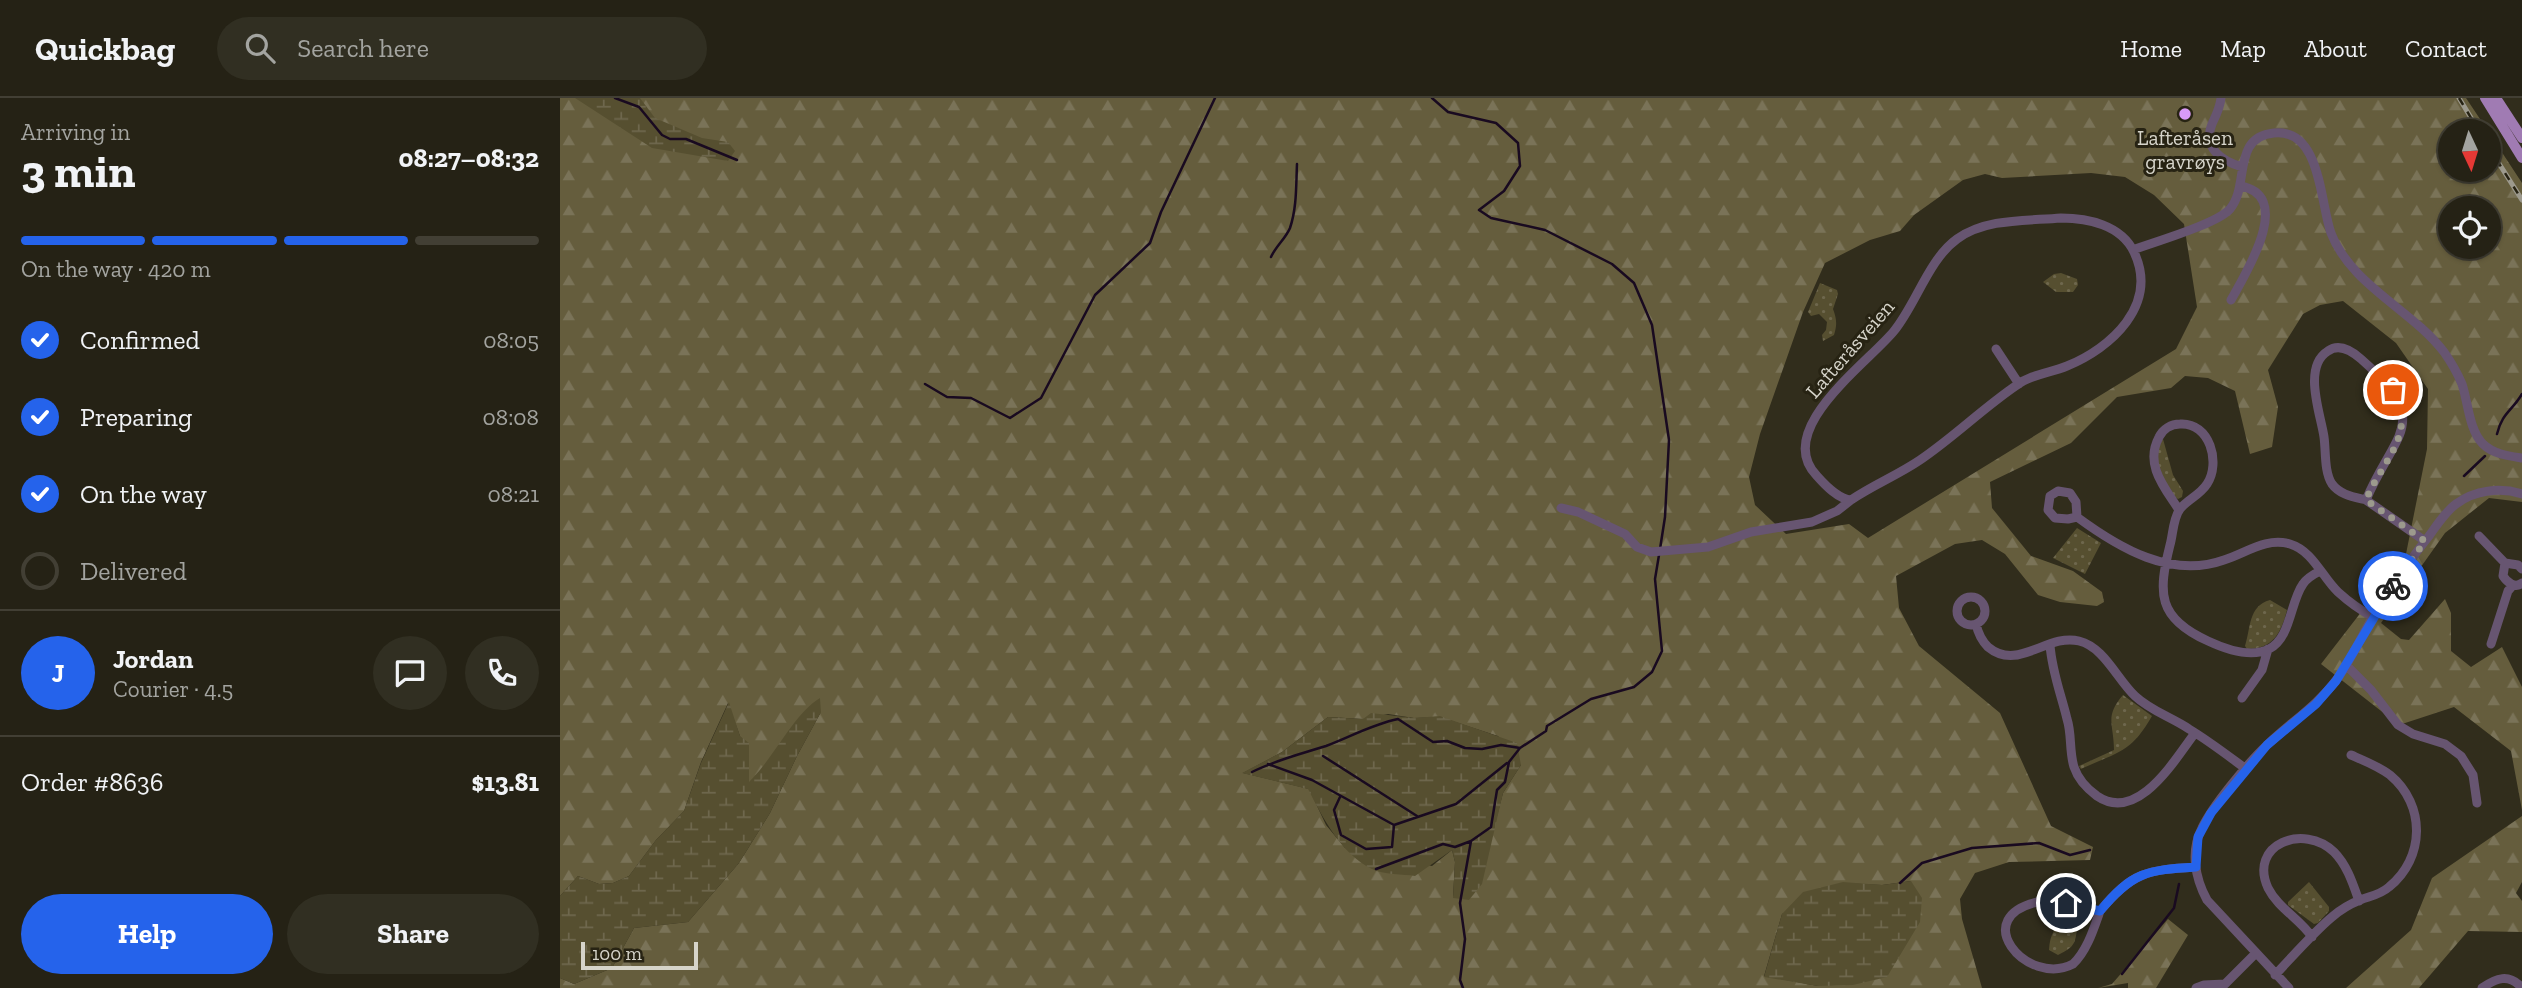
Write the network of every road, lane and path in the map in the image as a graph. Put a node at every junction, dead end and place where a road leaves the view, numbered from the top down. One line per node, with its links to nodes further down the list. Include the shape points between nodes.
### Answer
1 (2221, 98): 5 (street, via 2210,129 2211,145 2222,159)
2 (2485, 98): 4 (main road)
3 (2496, 98): 4 (main road)
4 (2521, 147)
5 (2242, 167): 6 (street); 11 (street, via 2247,150 2268,134 2288,134 2306,145 2340,252 2455,367 2480,441 2495,452)
6 (2240, 186): 7 (street, via 2224,215); 8 (street, via 2259,193 2266,216 2253,258)
7 (2133, 250): 10 (street, via 2140,292 2132,316 2117,335 2067,366); 13 (street, Lafteråsveien, via 2112,229 2082,218 1998,223 1976,229 1946,249 1894,330 1823,403 1812,422 1806,439 1807,462 1822,481)
8 (2231, 300)
9 (1996, 349): 10 (street)
10 (2019, 384): 13 (street, via 1918,462)
11 (2522, 458)
12 (2522, 494): 19 (street, via 2499,490 2466,498)
13 (1851, 500): 15 (street, via 1837,512 1812,522 1751,532 1708,547 1651,552 1637,547 1625,534)
14 (2366, 500): 14 (street, via 2338,490 2329,477 2314,388 2322,357 2334,348 2357,355 2381,376 2402,411 2396,446); 19 (street)
15 (1561, 508)
16 (2179, 510): 16 (street, via 2207,485 2214,459 2200,431 2188,424 2171,425 2162,432 2154,455 2162,487); 20 (street)
17 (2077, 517): 20 (street, via 2106,537)
18 (2479, 536): 21 (street)
19 (2425, 541): 25 (street)
20 (2165, 563): 23 (street, via 2208,565 2277,542 2298,547); 29 (street, via 2162,595 2177,621 2221,646 2256,653)
21 (2505, 563): 22 (street); 24 (street, via 2503,576)
22 (2522, 569)
23 (2320, 571): 25 (street, via 2337,592); 29 (street, via 2304,583 2282,636)
24 (2518, 584): 27 (street, via 2505,601)
25 (2373, 617): 30 (street)
26 (1976, 624): 28 (street, via 1984,643 1996,653 2015,656)
27 (2491, 644)
28 (2050, 645): 32 (street, via 2070,640 2088,645 2145,705); 32 (street, via 2074,768 2084,785 2101,798 2116,801 2144,793 2163,777)
29 (2269, 649): 31 (street, via 2262,670)
30 (2347, 666): 34 (street, via 2316,704); 35 (street, via 2398,725 2445,744 2461,756 2473,775)
31 (2242, 698)
32 (2195, 733): 34 (street)
33 (2351, 755): 37 (street, via 2376,766 2401,787 2412,803 2417,825 2408,867 2384,892)
34 (2246, 769): 36 (street, via 2201,829)
35 (2477, 803)
36 (2196, 867): 38 (street, via 2158,870 2134,878); 40 (street, via 2207,900)
37 (2359, 901): 39 (street, via 2333,916); 39 (street, via 2342,863 2323,844 2302,838 2279,844 2265,863 2267,886)
38 (2100, 911): 38 (street, via 2050,900 2038,902 2007,922 2006,945 2025,968 2055,973 2080,956)
39 (2312, 937): 41 (street)
40 (2256, 953): 41 (street); 42 (street)
41 (2275, 975): 44 (street)
42 (2226, 986): 43 (street)
43 (2196, 988)
44 (2289, 988)
45 (2482, 988): 46 (street, via 2502,978 2513,979)
46 (2522, 988)

